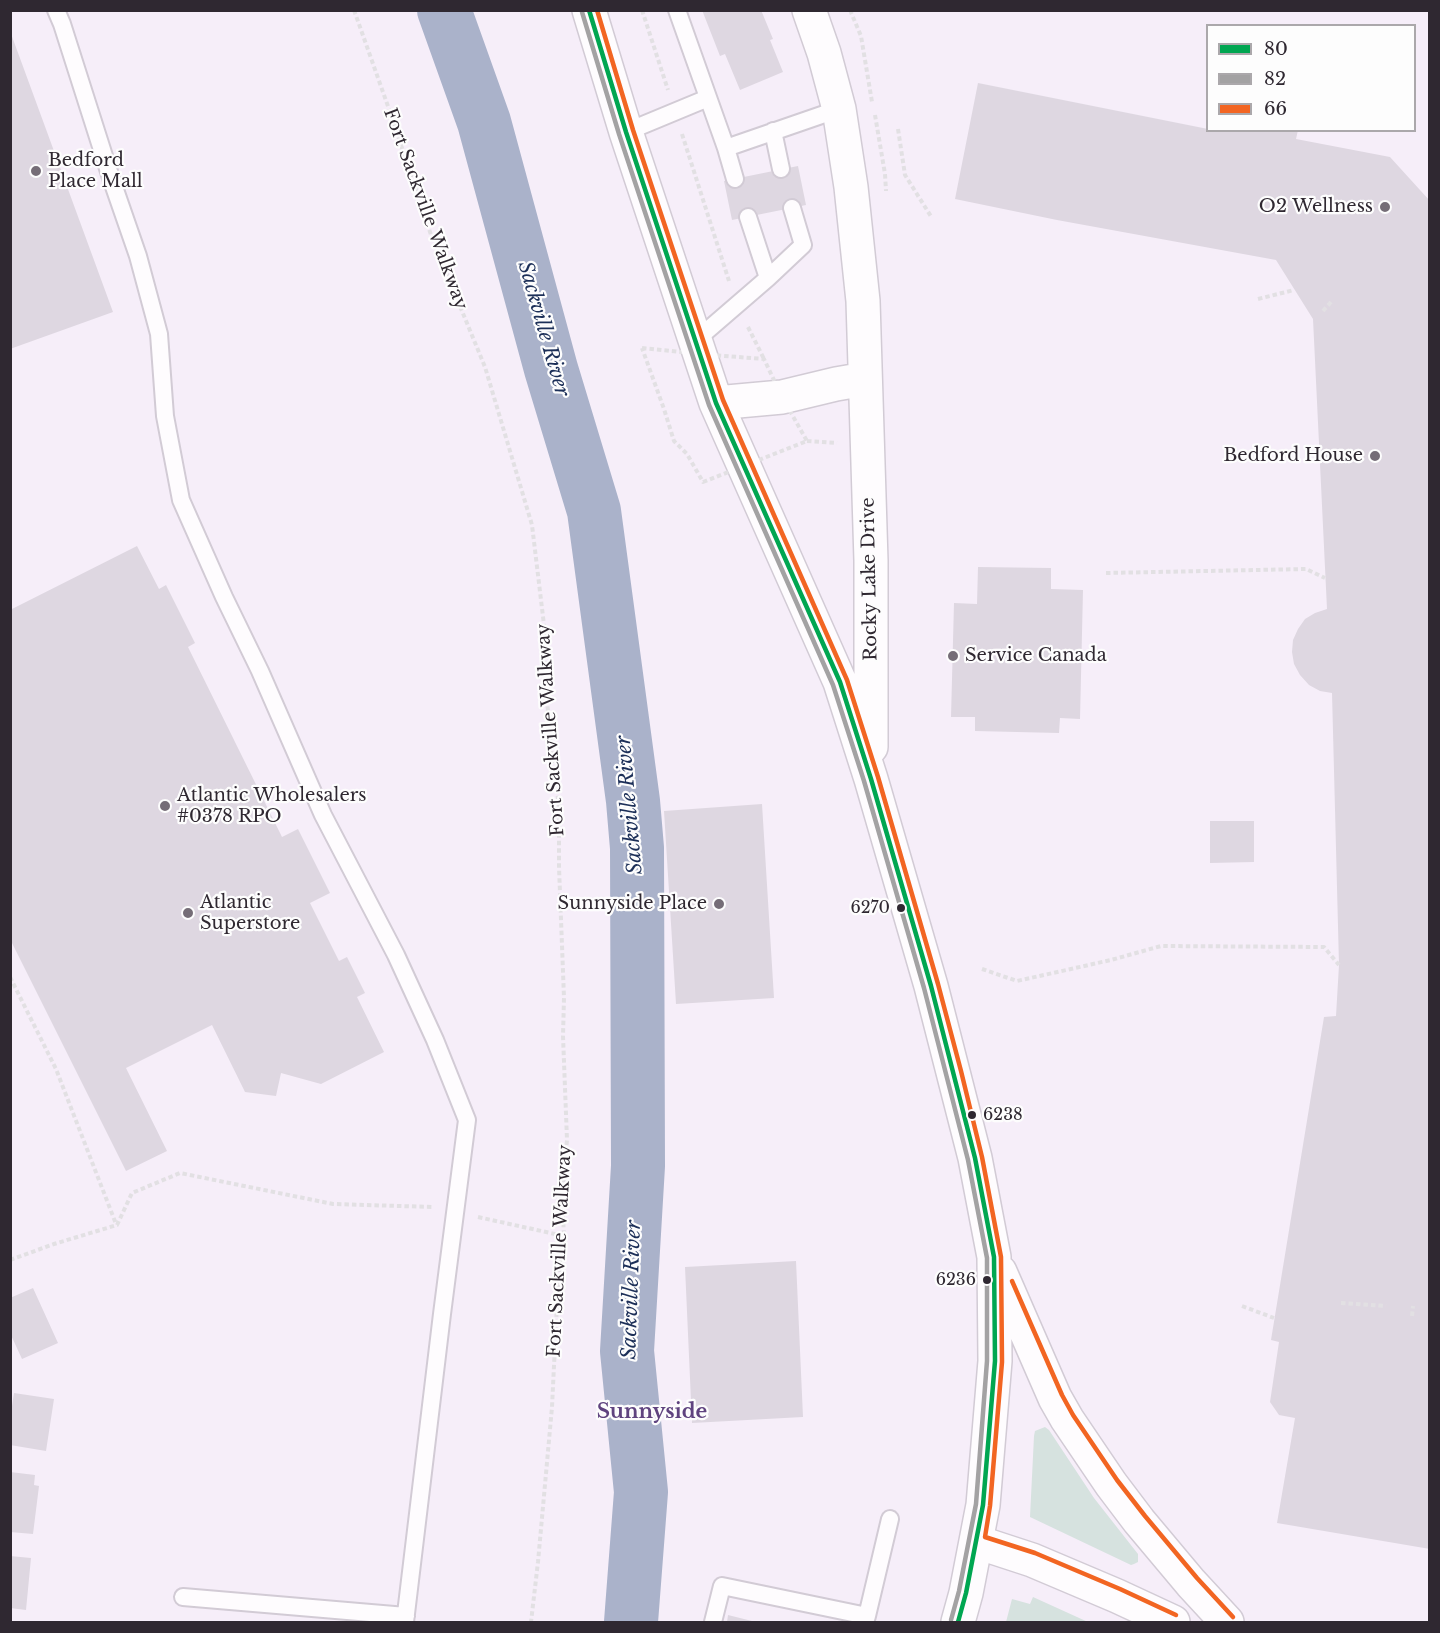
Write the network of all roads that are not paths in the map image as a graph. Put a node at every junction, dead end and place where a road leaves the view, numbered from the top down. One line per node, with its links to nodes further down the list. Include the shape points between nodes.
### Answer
1 (56, 10): 23 (lane, via 138,256 159,334 165,416 182,500 323,815 401,966 467,1120)
2 (589, 10): 8 (main road)
3 (677, 10): 5 (lane)
4 (809, 10): 6 (main road, Rocky Lake Drive)
5 (708, 98): 8 (lane); 9 (lane)
6 (839, 109): 7 (lane); 16 (main road, Rocky Lake Drive, via 863,301)
7 (773, 131): 9 (lane); 10 (lane)
8 (626, 132): 15 (main road)
9 (726, 148): 11 (lane)
10 (781, 169)
11 (735, 179)
12 (792, 208): 14 (lane, via 803,245)
13 (747, 217): 14 (lane)
14 (768, 278): 15 (lane)
15 (695, 341): 17 (main road)
16 (865, 379): 17 (main road, via 782,397); 18 (main road, Rocky Lake Drive, via 871,561)
17 (716, 403): 18 (main road, via 840,682)
18 (871, 779): 19 (main road, via 942,1026 975,1158)
19 (994, 1257): 21 (main road, via 996,1361); 28 (main road, via 1067,1419 1138,1521)
20 (890, 1519): 24 (lane)
21 (977, 1542): 26 (main road); 27 (main road, via 1032,1560)
22 (183, 1597): 23 (lane)
23 (405, 1619)
24 (866, 1619): 25 (lane, via 722,1586)
25 (713, 1623)
26 (958, 1623)
27 (1173, 1623)
28 (1227, 1623)

